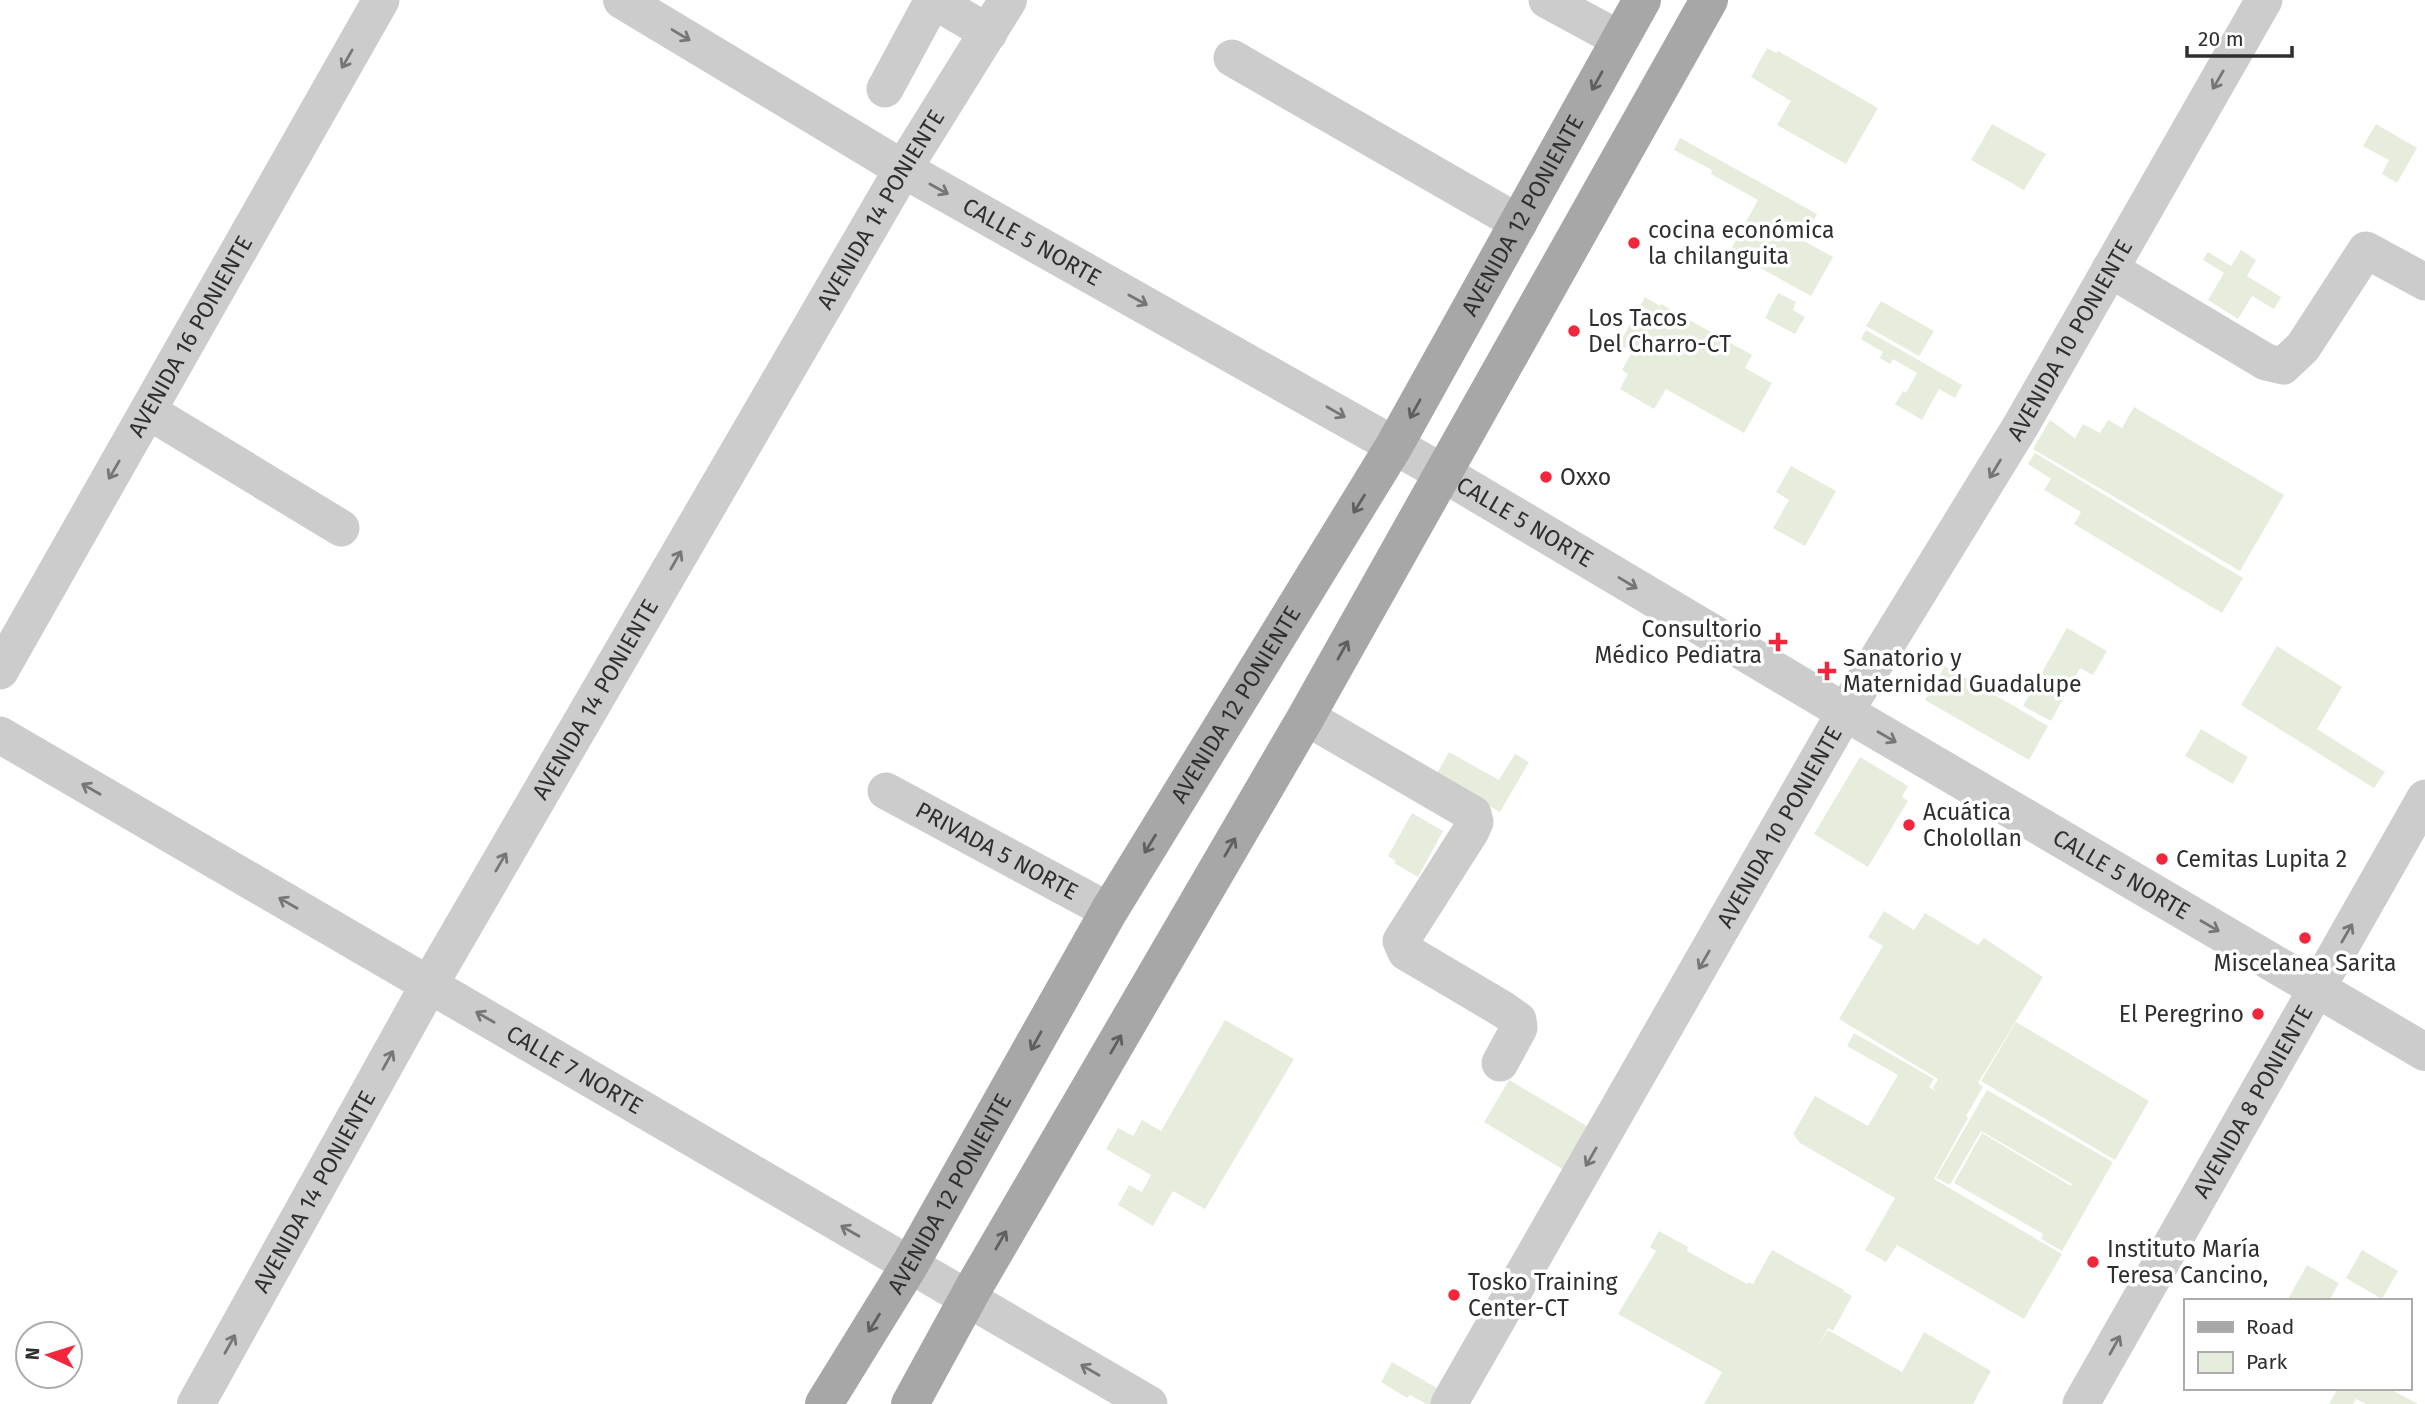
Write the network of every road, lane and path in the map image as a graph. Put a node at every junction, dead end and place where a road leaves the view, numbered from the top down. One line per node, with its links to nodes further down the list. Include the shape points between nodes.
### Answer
1 (381, 0): 17 (street, AVENIDA 16 PONIENTE, one-way to 17)
2 (622, 0): 13 (street, CALLE 5 NORTE, one-way to 13)
3 (933, 0): 9 (street); 12 (street)
4 (1008, 0): 9 (street, AVENIDA 14 PONIENTE)
5 (1547, 0): 10 (street)
6 (1642, 0): 10 (main road, AVENIDA 12 PONIENTE)
7 (1709, 0): 19 (main road)
8 (2264, 0): 15 (street, AVENIDA 10 PONIENTE, one-way to 15)
9 (989, 33): 13 (street, AVENIDA 14 PONIENTE)
10 (1619, 39): 14 (main road, AVENIDA 12 PONIENTE, one-way to 14)
11 (1232, 58): 14 (street)
12 (885, 89)
13 (903, 169): 18 (street, CALLE 5 NORTE, one-way to 18); 28 (street, AVENIDA 14 PONIENTE, one-way to 13)
14 (1519, 223): 18 (main road, AVENIDA 12 PONIENTE, one-way to 18)
15 (2110, 270): 16 (street, via 2266,362 2283,366 2303,348 2366,250); 22 (street, AVENIDA 10 PONIENTE, one-way to 22)
16 (2425, 282)
17 (148, 411): 20 (street); 21 (street, AVENIDA 16 PONIENTE, one-way to 21)
18 (1394, 446): 19 (street, CALLE 5 NORTE); 27 (main road, AVENIDA 12 PONIENTE, one-way to 27)
19 (1443, 473): 22 (street, CALLE 5 NORTE, one-way to 22); 23 (main road, one-way to 19)
20 (341, 528)
21 (0, 671)
22 (1846, 712): 29 (street, CALLE 5 NORTE, one-way to 29); 38 (street, AVENIDA 10 PONIENTE, one-way to 38)
23 (1306, 717): 31 (street, via 1473,814 1471,831 1401,941 1406,952 1518,1020 1519,1028); 33 (main road, one-way to 23)
24 (0, 735): 28 (street, CALLE 7 NORTE, one-way to 24)
25 (886, 791): 27 (street, PRIVADA 5 NORTE)
26 (2425, 798): 29 (street, AVENIDA 8 PONIENTE, one-way to 26)
27 (1109, 911): 32 (main road, AVENIDA 12 PONIENTE, one-way to 32)
28 (429, 985): 32 (street, CALLE 7 NORTE, one-way to 28); 34 (street, AVENIDA 14 PONIENTE, one-way to 28)
29 (2316, 987): 30 (street, CALLE 5 NORTE); 39 (street, AVENIDA 8 PONIENTE, one-way to 29)
30 (2425, 1052)
31 (1500, 1063)
32 (909, 1266): 33 (street, CALLE 7 NORTE); 35 (main road, AVENIDA 12 PONIENTE, one-way to 35)
33 (967, 1300): 36 (main road); 37 (street, CALLE 7 NORTE, one-way to 33)
34 (196, 1404)
35 (824, 1404)
36 (910, 1404)
37 (1149, 1404)
38 (1450, 1404)
39 (2081, 1404)

